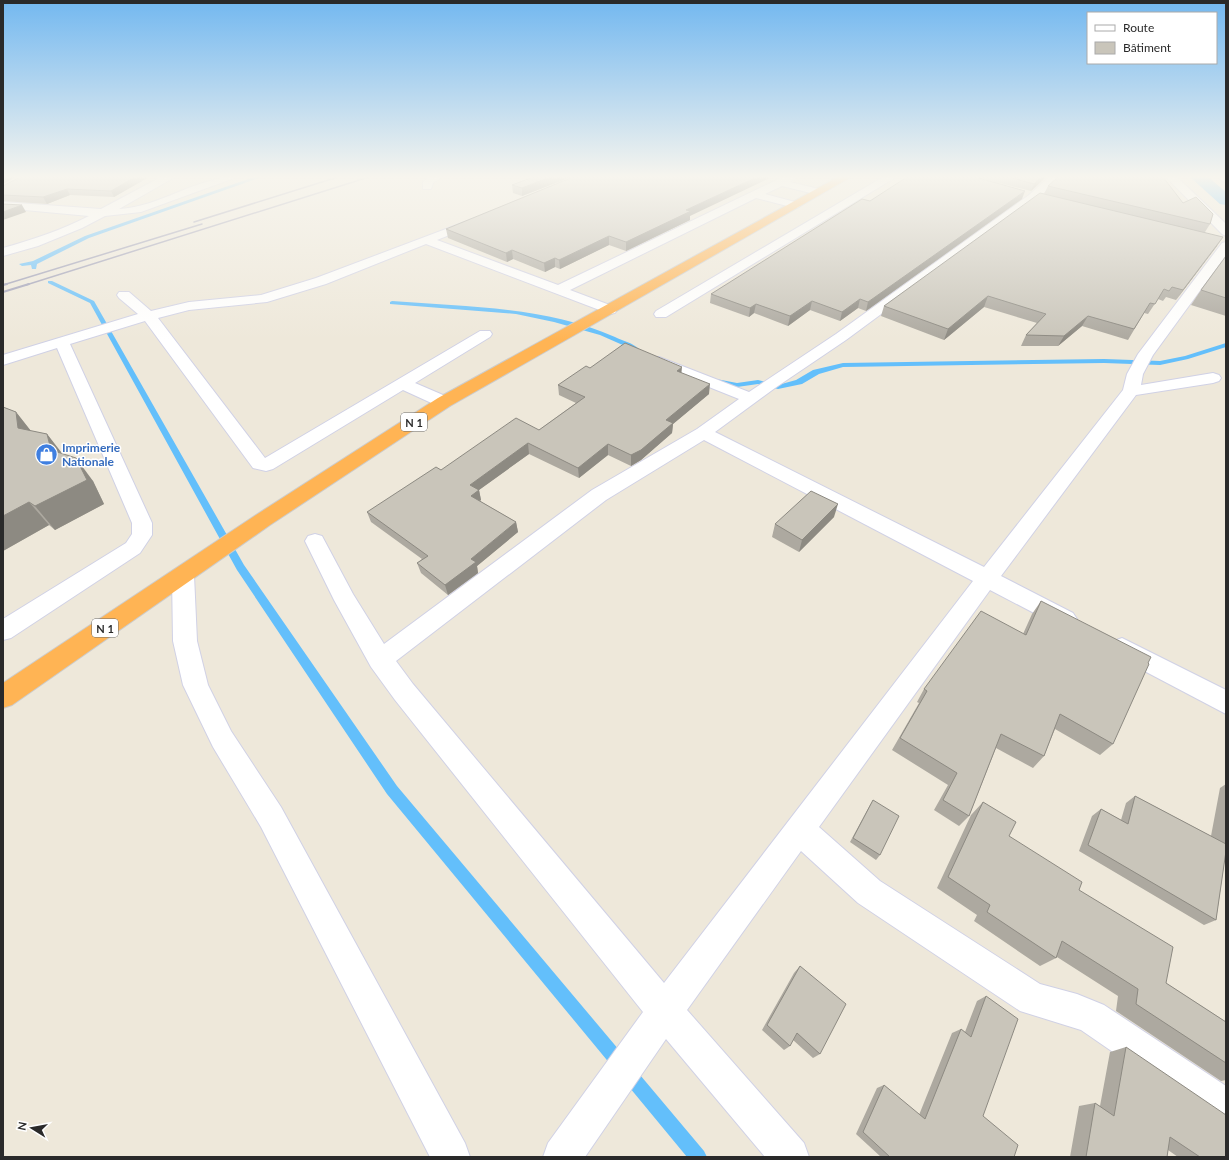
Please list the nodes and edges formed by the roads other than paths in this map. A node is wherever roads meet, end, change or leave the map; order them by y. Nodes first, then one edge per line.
1 (65, 231) edge
2 (448, 231) edge
3 (681, 231) edge
4 (750, 231) edge
5 (801, 231) edge
6 (985, 231) edge
7 (426, 240) junction
8 (1214, 240) edge
9 (1226, 243) edge
10 (1226, 246) edge
11 (3, 252) edge
12 (559, 290) junction
13 (124, 295) dead end
14 (610, 310) junction
15 (661, 314) dead end
16 (149, 316) junction
17 (485, 334) dead end
18 (62, 342) junction
19 (640, 354) edge
20 (3, 360) edge
21 (1138, 373) junction
22 (1213, 378) dead end
23 (402, 383) junction
24 (752, 398) junction
25 (444, 402) junction
26 (703, 433) junction
27 (315, 541) dead end
28 (194, 567) junction
29 (987, 578) junction
30 (1086, 629) edge
31 (3, 631) edge
32 (1107, 640) edge
33 (380, 660) junction
34 (3, 697) edge
35 (1226, 703) edge
36 (801, 831) junction
37 (665, 1011) junction
38 (1226, 1108) edge
39 (451, 1157) edge
40 (562, 1157) edge
41 (790, 1157) edge

1 - 11 street
2 - 7 street
3 - 12 street
4 - 14 highway, N 1
5 - 15 street
6 - 24 street
7 - 12 street
7 - 16 street
8 - 9 street
10 - 21 street
12 - 14 street
13 - 16 street
14 - 25 highway, N 1
16 - 18 street
16 - 23 street
17 - 23 street
18 - 20 street
18 - 31 street
19 - 24 street
21 - 22 street
21 - 29 street
23 - 25 street
24 - 26 street
25 - 28 highway, N 1
26 - 29 street
26 - 33 street
27 - 33 street
28 - 34 highway, N 1
28 - 39 street
29 - 30 street
29 - 36 street
32 - 35 street
33 - 37 street
36 - 37 street
36 - 38 street
37 - 40 street
37 - 41 street

